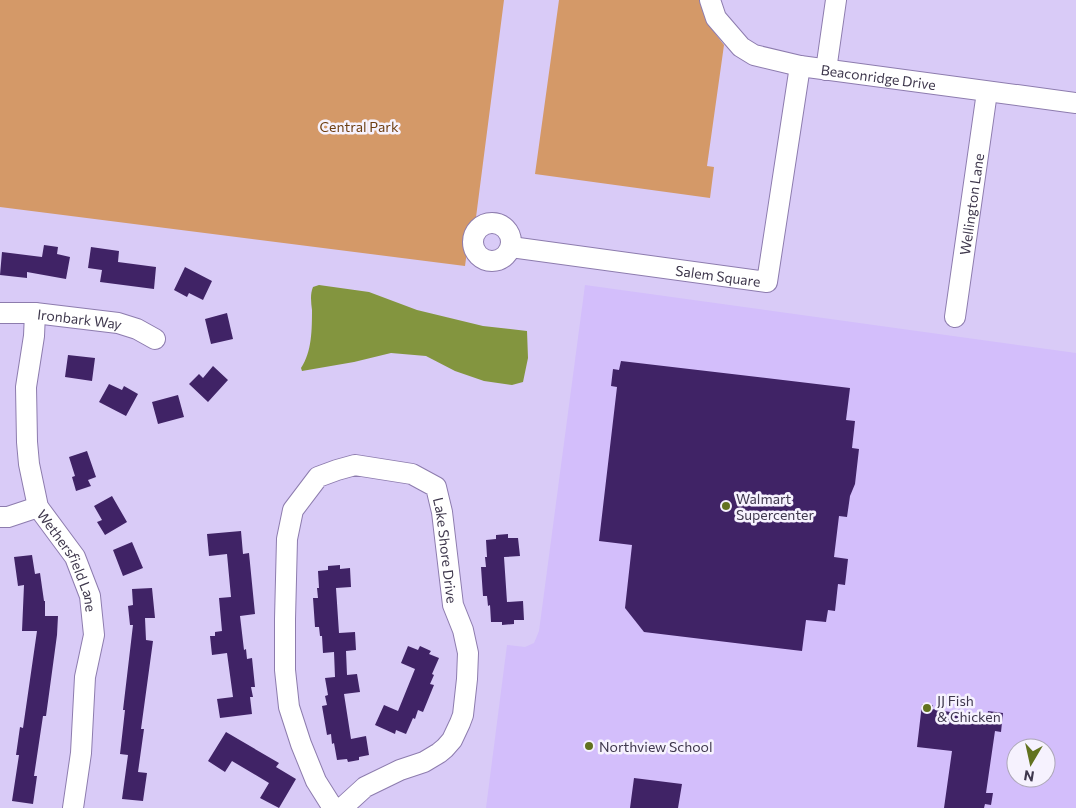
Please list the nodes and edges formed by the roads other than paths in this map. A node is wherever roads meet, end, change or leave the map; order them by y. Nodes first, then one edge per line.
1 (710, 0) edge
2 (836, 0) edge
3 (800, 66) junction
4 (826, 70) junction
5 (987, 92) junction
6 (1076, 103) edge
7 (511, 246) dead end
8 (0, 313) edge
9 (35, 313) junction
10 (955, 317) dead end
11 (155, 339) dead end
12 (38, 507) junction
13 (0, 517) edge
14 (73, 808) edge
15 (333, 808) edge
16 (342, 808) edge

1 - 3 street, Beaconridge Drive
2 - 4 street
3 - 4 street, Beaconridge Drive
3 - 7 street, Salem Square
4 - 5 street, Beaconridge Drive
5 - 6 street, Beaconridge Drive
5 - 10 street, Wellington Lane
8 - 9 street, Ironbark Way
9 - 11 street, Ironbark Way
9 - 12 street, Wethersfield Lane
12 - 13 street
12 - 14 street, Wethersfield Lane
15 - 16 street, Lake Shore Drive

